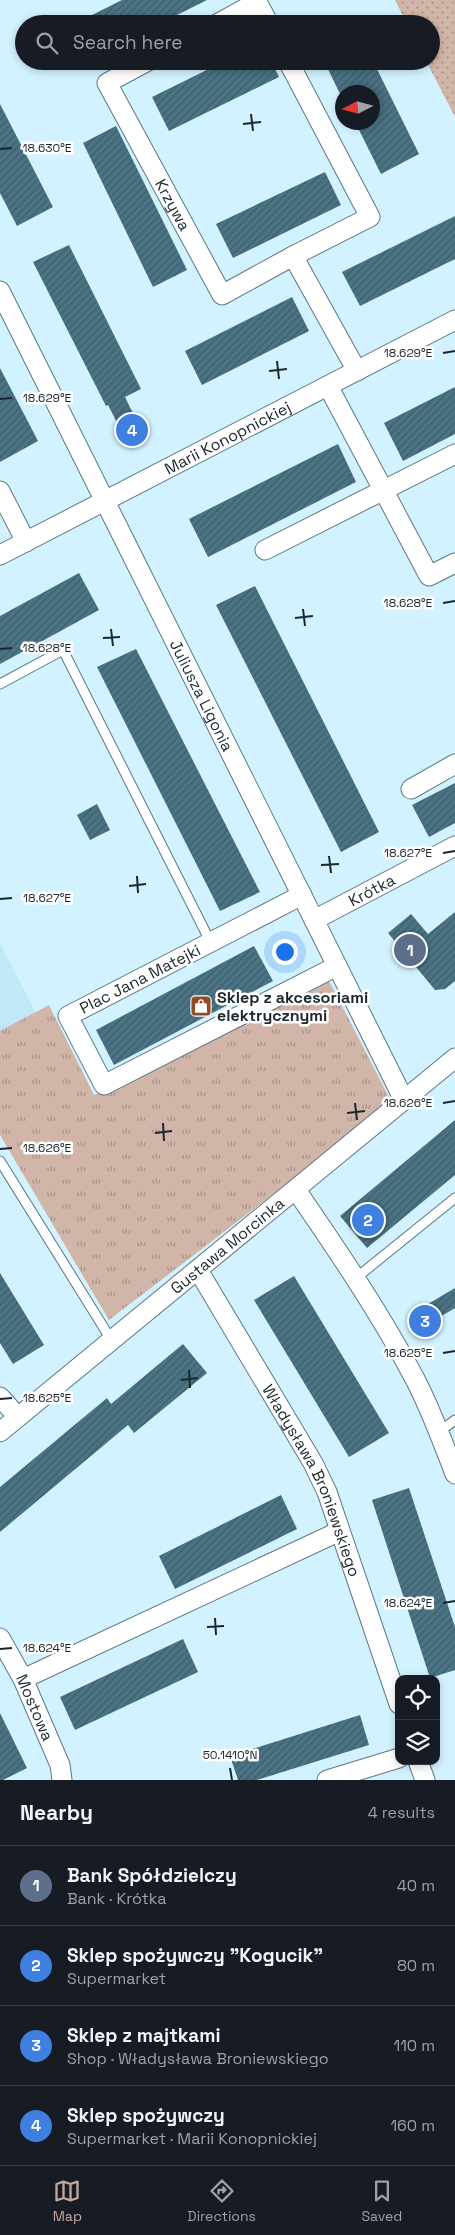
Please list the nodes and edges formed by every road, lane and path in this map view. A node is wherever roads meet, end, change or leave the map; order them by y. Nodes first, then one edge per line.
1 (257, 1) edge
2 (233, 15) edge
3 (264, 15) edge
4 (132, 70) edge
5 (293, 70) edge
6 (293, 256) junction
7 (0, 291) edge
8 (455, 320) edge
9 (357, 371) junction
10 (328, 386) junction
11 (455, 454) edge
12 (383, 490) junction
13 (0, 491) edge
14 (104, 501) junction
15 (26, 542) junction
16 (265, 550) dead end
17 (0, 555) edge
18 (455, 563) edge
19 (0, 684) edge
20 (455, 764) edge
21 (411, 788) dead end
22 (455, 846) edge
23 (302, 895) junction
24 (314, 920) junction
25 (210, 942) junction
26 (338, 966) junction
27 (455, 1058) edge
28 (404, 1100) junction
29 (0, 1161) edge
30 (296, 1190) junction
31 (455, 1198) edge
32 (198, 1270) junction
33 (356, 1278) junction
34 (112, 1341) junction
35 (0, 1397) edge
36 (18, 1417) junction
37 (455, 1420) edge
38 (0, 1432) edge
39 (439, 1432) junction
40 (455, 1474) edge
41 (340, 1531) junction
42 (3, 1649) edge
43 (24, 1679) junction
44 (395, 1692) edge
45 (395, 1759) edge
46 (419, 1765) edge
47 (62, 1780) edge
48 (327, 1780) edge
49 (425, 1780) edge

1 - 2 street
1 - 3 street
4 - 6 street, Krzywa
5 - 6 street
6 - 9 street
7 - 14 street, Juliusza Ligonia
8 - 9 street, Marii Konopnickiej
9 - 10 street, Marii Konopnickiej
10 - 12 street
10 - 14 street, Marii Konopnickiej
11 - 12 street
12 - 16 street
12 - 18 street
13 - 15 street
14 - 15 street, Marii Konopnickiej
14 - 23 street, Juliusza Ligonia
15 - 17 street, Marii Konopnickiej
19 - 25 lane
20 - 21 street
22 - 24 street, Krótka
23 - 24 street, Juliusza Ligonia
23 - 25 street, Plac Jana Matejki
24 - 26 street, Juliusza Ligonia
25 - 26 street, Plac Jana Matejki
26 - 28 street, Juliusza Ligonia
27 - 28 street, Gustawa Morcinka
28 - 30 street, Gustawa Morcinka
29 - 34 lane
30 - 32 street, Gustawa Morcinka
30 - 33 street
31 - 33 lane
32 - 34 street, Gustawa Morcinka
32 - 41 street, Władysława Broniewskiego
33 - 39 street
34 - 36 street, Gustawa Morcinka
35 - 36 street
36 - 38 street, Gustawa Morcinka
37 - 39 lane
39 - 40 street
41 - 43 street
41 - 44 street, Władysława Broniewskiego
42 - 43 street, Mostowa
43 - 47 street, Mostowa
45 - 48 street
46 - 49 street

